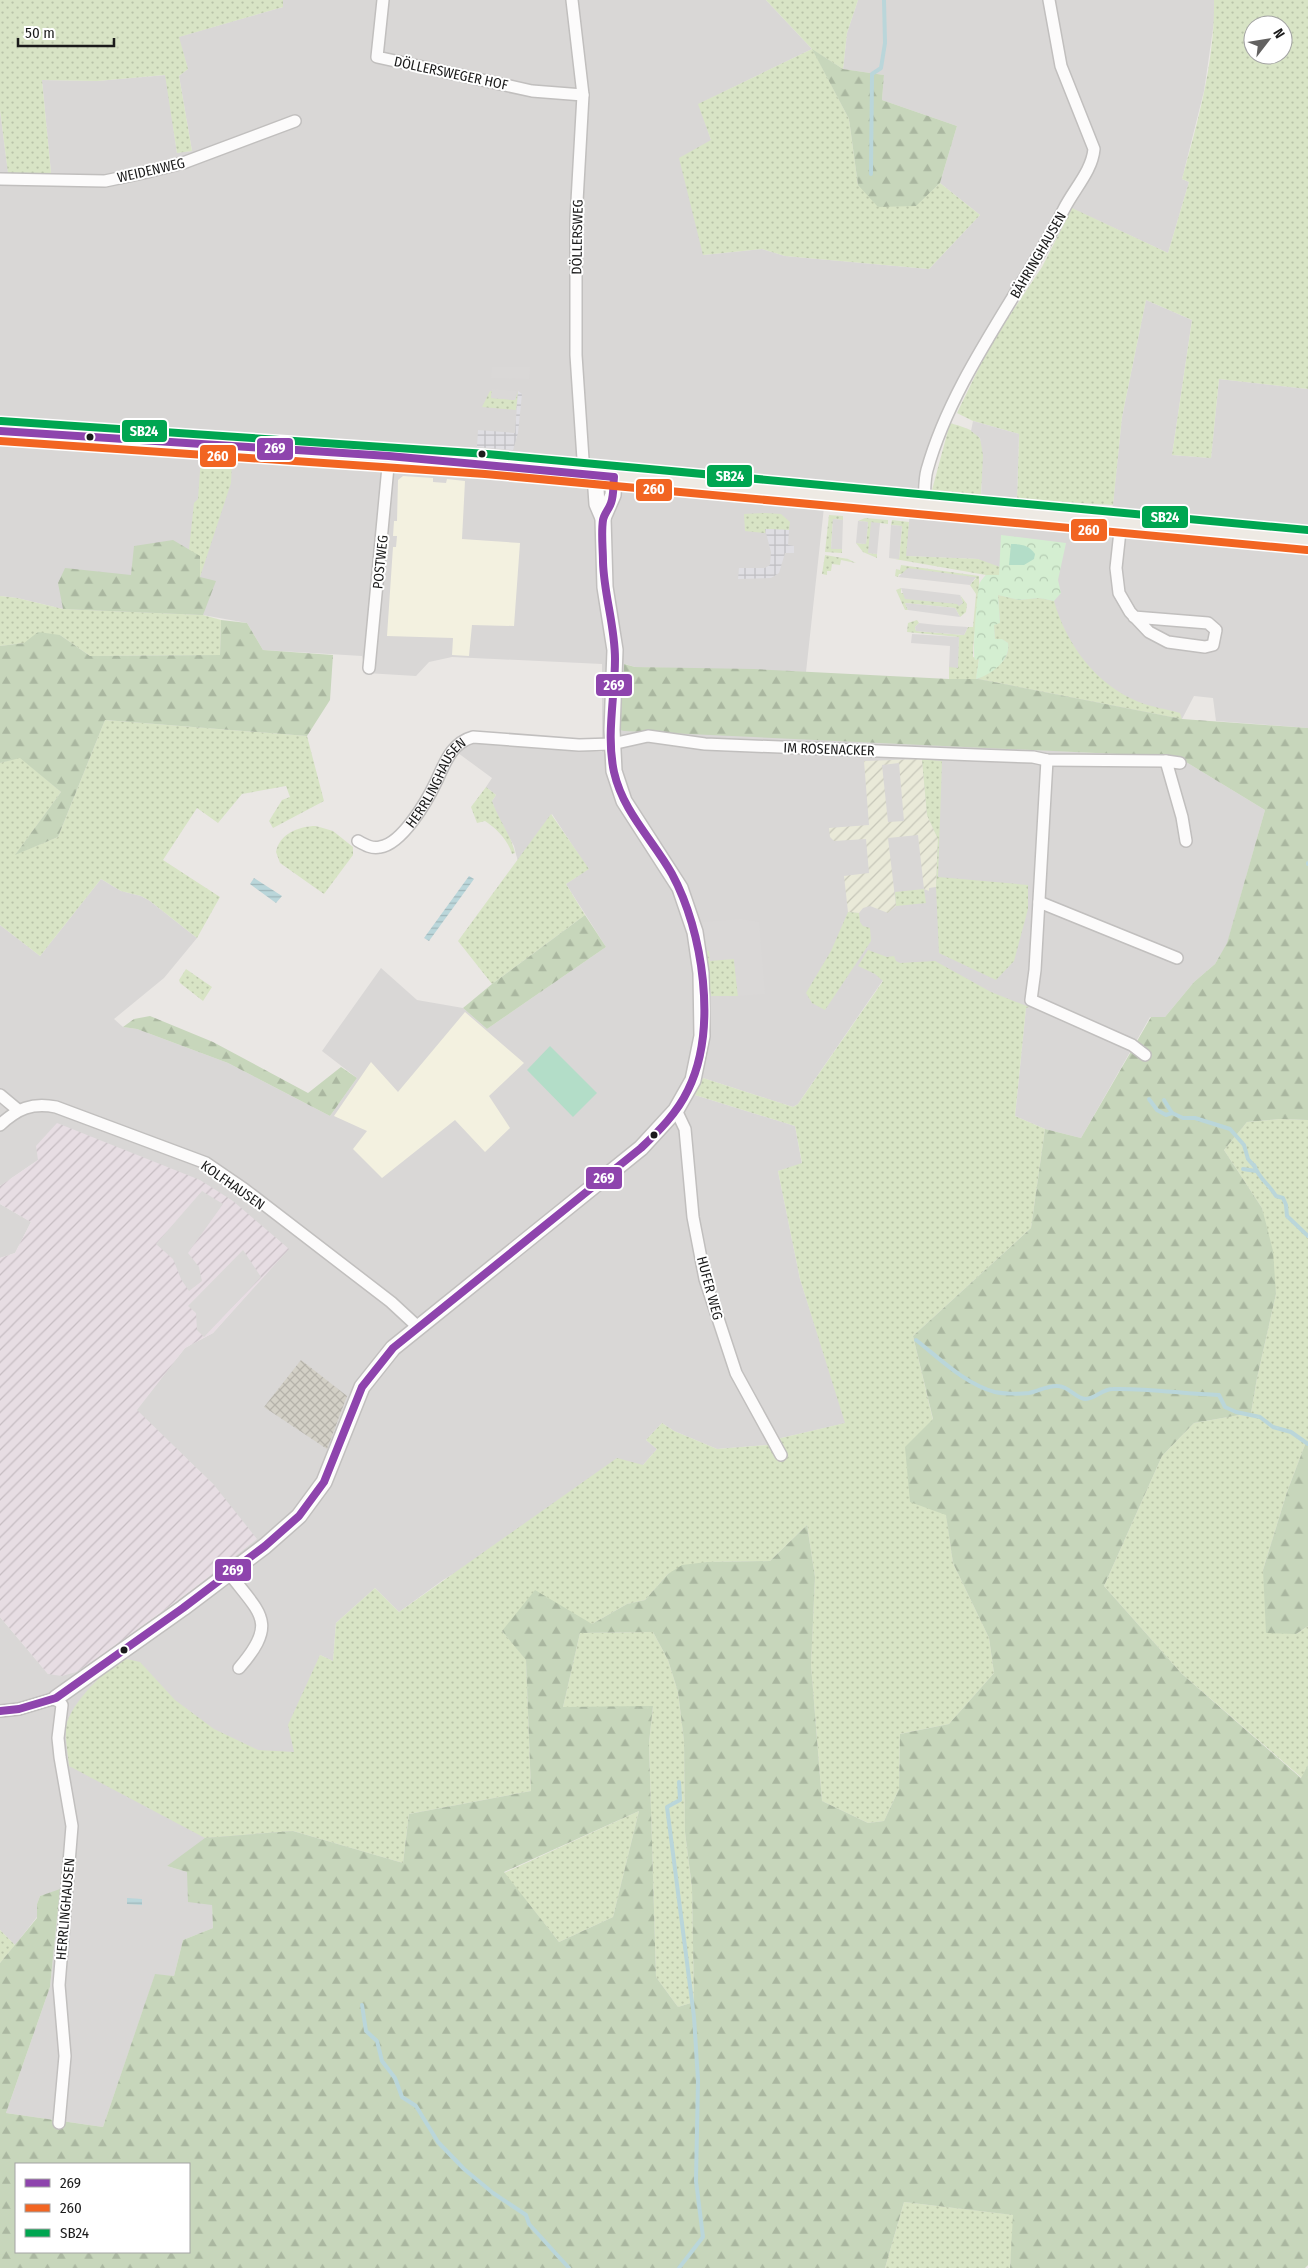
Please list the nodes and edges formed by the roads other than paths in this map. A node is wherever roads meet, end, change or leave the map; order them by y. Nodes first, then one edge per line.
1 (383, 0) edge
2 (572, 0) edge
3 (1050, 0) edge
4 (583, 95) junction
5 (295, 120) dead end
6 (0, 179) edge
7 (0, 431) edge
8 (389, 456) junction
9 (598, 475) junction
10 (924, 504) junction
11 (1121, 522) junction
12 (1308, 540) edge
13 (1134, 617) junction
14 (369, 668) dead end
15 (612, 737) junction
16 (1047, 760) junction
17 (1166, 761) junction
18 (1180, 763) dead end
19 (1186, 841) dead end
20 (358, 842) dead end
21 (1039, 902) junction
22 (1177, 958) dead end
23 (1145, 1054) dead end
24 (0, 1095) edge
25 (18, 1110) junction
26 (676, 1110) junction
27 (0, 1125) edge
28 (418, 1327) junction
29 (781, 1455) dead end
30 (229, 1572) junction
31 (239, 1668) dead end
32 (56, 1698) junction
33 (0, 1711) edge
34 (59, 2123) dead end

1 - 4 street, DÖLLERSWEGER HOF
2 - 4 street, DÖLLERSWEG
3 - 10 street, BÄHRINGHAUSEN
4 - 9 street, DÖLLERSWEG
5 - 6 street, WEIDENWEG
7 - 8 main road
8 - 9 main road
8 - 14 street, POSTWEG
9 - 10 main road
9 - 15 street
10 - 11 main road
11 - 12 main road
11 - 13 street
13 - 13 street
15 - 16 street, IM ROSENACKER
15 - 20 street, HERRLINGHAUSEN
15 - 26 street
16 - 17 street, IM ROSENACKER
16 - 21 street
17 - 18 street, IM ROSENACKER
17 - 19 street
21 - 22 street
21 - 23 street
24 - 25 street
25 - 27 street, KOLFHAUSEN
25 - 28 street, KOLFHAUSEN
26 - 28 street
26 - 29 street, HUFER WEG
28 - 30 street
30 - 31 street
30 - 32 street
32 - 33 street
32 - 34 street, HERRLINGHAUSEN

